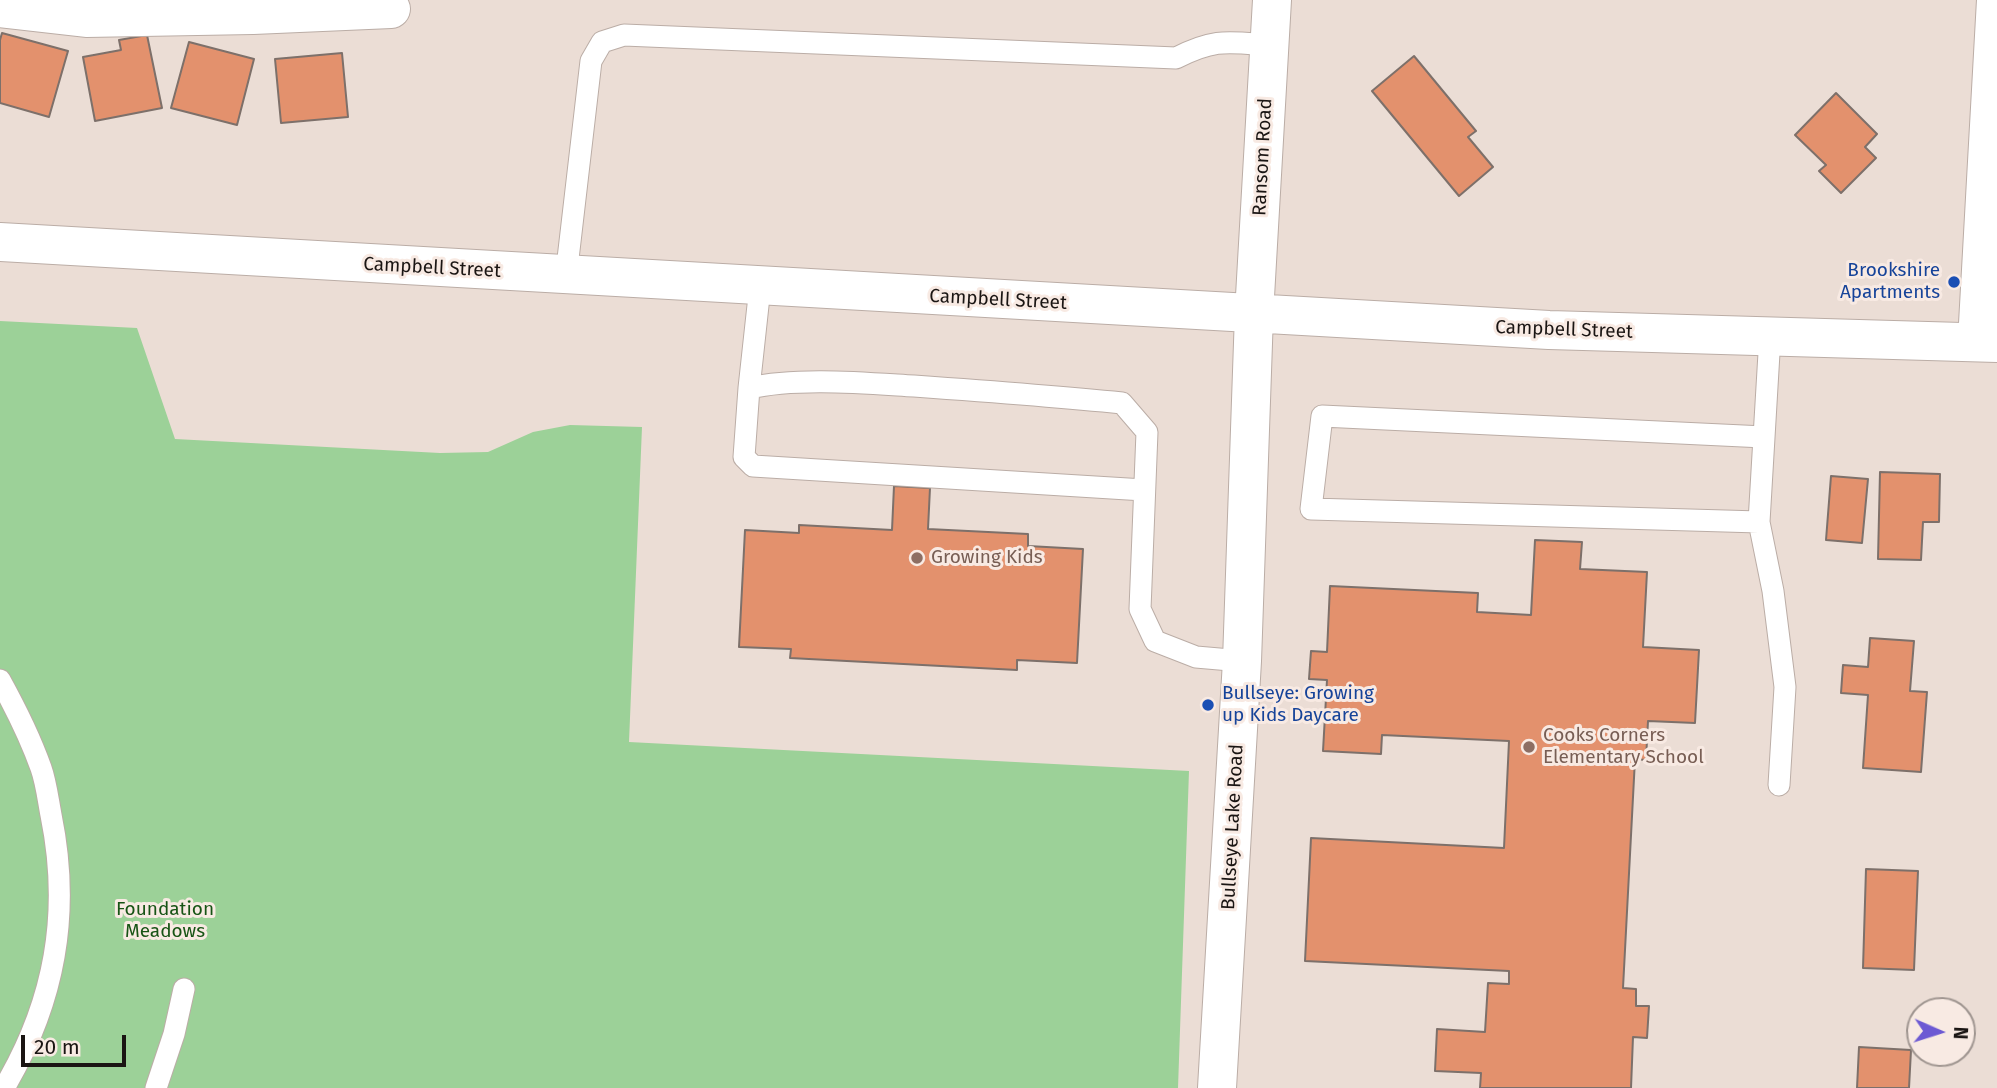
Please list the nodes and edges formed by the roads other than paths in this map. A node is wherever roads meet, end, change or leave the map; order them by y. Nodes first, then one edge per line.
1 (1272, 0) edge
2 (1996, 0) edge
3 (0, 8) edge
4 (391, 9) dead end
5 (1269, 45) junction
6 (0, 242) edge
7 (566, 276) junction
8 (760, 287) junction
9 (1254, 314) junction
10 (1770, 336) junction
11 (1987, 342) edge
12 (749, 388) junction
13 (1764, 437) junction
14 (1144, 484) junction
15 (1759, 522) junction
16 (1242, 661) junction
17 (0, 680) edge
18 (1779, 785) dead end
19 (184, 989) dead end
20 (5, 1088) edge
21 (156, 1088) edge
22 (1217, 1088) edge

1 - 5 main road, Ransom Road
2 - 11 main road
3 - 4 main road
5 - 7 lane
5 - 9 main road, Ransom Road
6 - 7 main road, Campbell Street
7 - 8 main road, Campbell Street
8 - 9 main road, Campbell Street
8 - 12 lane
9 - 10 main road, Campbell Street
9 - 16 main road, Bullseye Lake Road
10 - 11 main road, Campbell Street
10 - 13 lane
12 - 14 lane
12 - 14 lane
13 - 15 lane
13 - 15 lane
14 - 16 lane
15 - 18 lane
16 - 22 main road, Bullseye Lake Road
17 - 20 lane
19 - 21 lane

